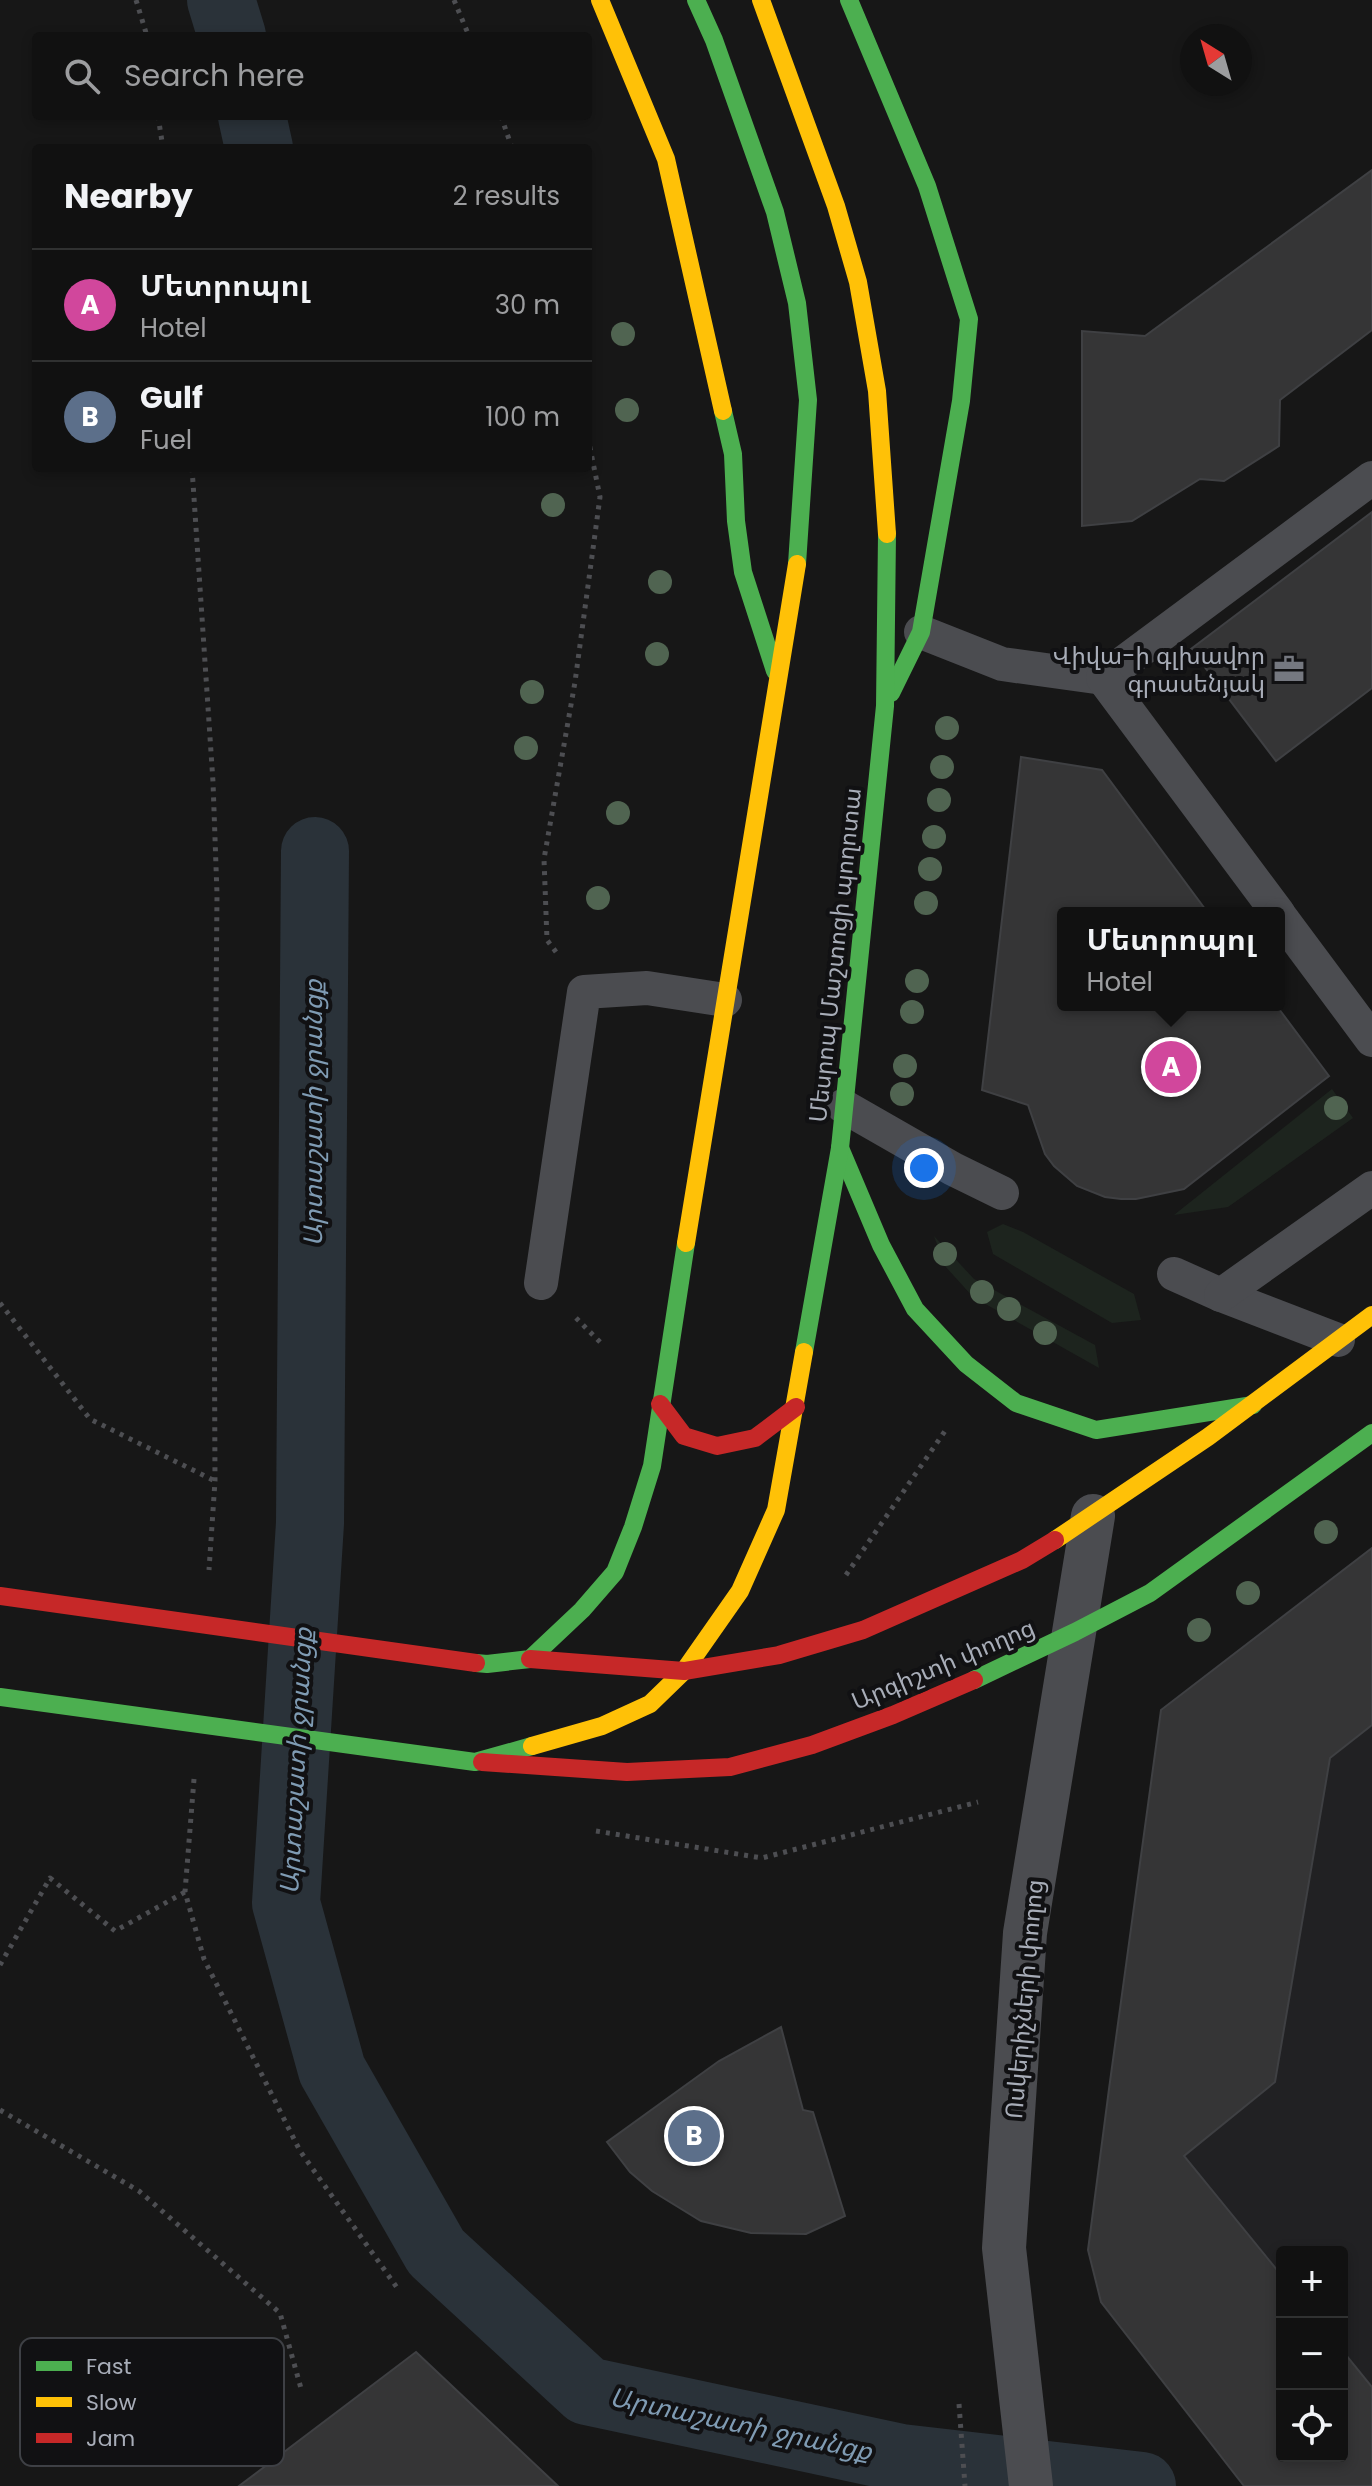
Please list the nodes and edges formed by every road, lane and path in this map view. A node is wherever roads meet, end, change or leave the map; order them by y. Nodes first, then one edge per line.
1 (136, 0) edge
2 (454, 0) edge
3 (600, 0) edge
4 (696, 0) edge
5 (761, 0) edge
6 (849, 0) edge
7 (146, 32) edge
8 (467, 32) edge
9 (159, 120) edge
10 (502, 120) edge
11 (162, 144) edge
12 (511, 144) edge
13 (592, 458) edge
14 (192, 472) edge
15 (1372, 478) edge
16 (921, 632) junction
17 (777, 677) junction
18 (1103, 678) junction
19 (885, 706) junction
20 (1273, 907) edge
21 (1285, 923) edge
22 (584, 992) junction
23 (725, 1000) junction
24 (1372, 1040) edge
25 (843, 1106) junction
26 (840, 1148) junction
27 (1372, 1188) edge
28 (1002, 1193) dead end
29 (1174, 1274) dead end
30 (541, 1283) dead end
31 (1221, 1295) junction
32 (0, 1303) edge
33 (1372, 1315) edge
34 (1338, 1340) junction
35 (660, 1404) junction
36 (1253, 1405) junction
37 (796, 1407) junction
38 (945, 1431) dead end
39 (1372, 1433) edge
40 (215, 1481) junction
41 (1093, 1516) junction
42 (845, 1575) dead end
43 (209, 1576) dead end
44 (0, 1596) edge
45 (1075, 1632) junction
46 (530, 1659) junction
47 (684, 1671) junction
48 (0, 1697) edge
49 (475, 1762) junction
50 (195, 1765) dead end
51 (978, 1802) dead end
52 (592, 1830) dead end
53 (185, 1892) junction
54 (0, 1965) edge
55 (0, 2110) edge
56 (398, 2289) dead end
57 (302, 2392) dead end
58 (959, 2404) dead end
59 (965, 2486) edge
60 (1031, 2486) edge

1 - 7 path
2 - 8 path
3 - 17 main road
4 - 17 main road
5 - 19 main road, Մեսրոպ Մաշտոցի պողոտա
6 - 16 main road
9 - 11 path
10 - 12 path
13 - 22 path
14 - 40 path
15 - 18 lane
16 - 18 lane
16 - 19 main road
17 - 23 main road
18 - 20 lane
19 - 25 main road, Մեսրոպ Մաշտոցի պողոտա
21 - 24 lane
22 - 23 lane
22 - 30 lane
23 - 35 main road
25 - 26 main road, Մեսրոպ Մաշտոցի պողոտա
25 - 28 lane
26 - 36 main road
26 - 37 main road, Մեսրոպ Մաշտոցի պողոտա
27 - 31 lane
29 - 31 lane
31 - 34 lane
32 - 40 path
33 - 34 main road
34 - 36 main road
35 - 37 main road
35 - 46 main road
36 - 41 main road
37 - 47 main road, Մեսրոպ Մաշտոցի պողոտա
38 - 42 path
39 - 45 main road, Արգիշտի փողոց
40 - 43 path
41 - 45 street, Ոսկերիչների փողոց
41 - 47 main road
44 - 46 main road
45 - 49 main road, Արգիշտի փողոց
45 - 60 street, Ոսկերիչների փողոց
46 - 47 main road
47 - 49 main road, Մեսրոպ Մաշտոցի պողոտա
48 - 49 main road, Արգիշտի փողոց
50 - 53 path
51 - 52 path
53 - 54 path
53 - 56 path
55 - 57 path
58 - 59 path

